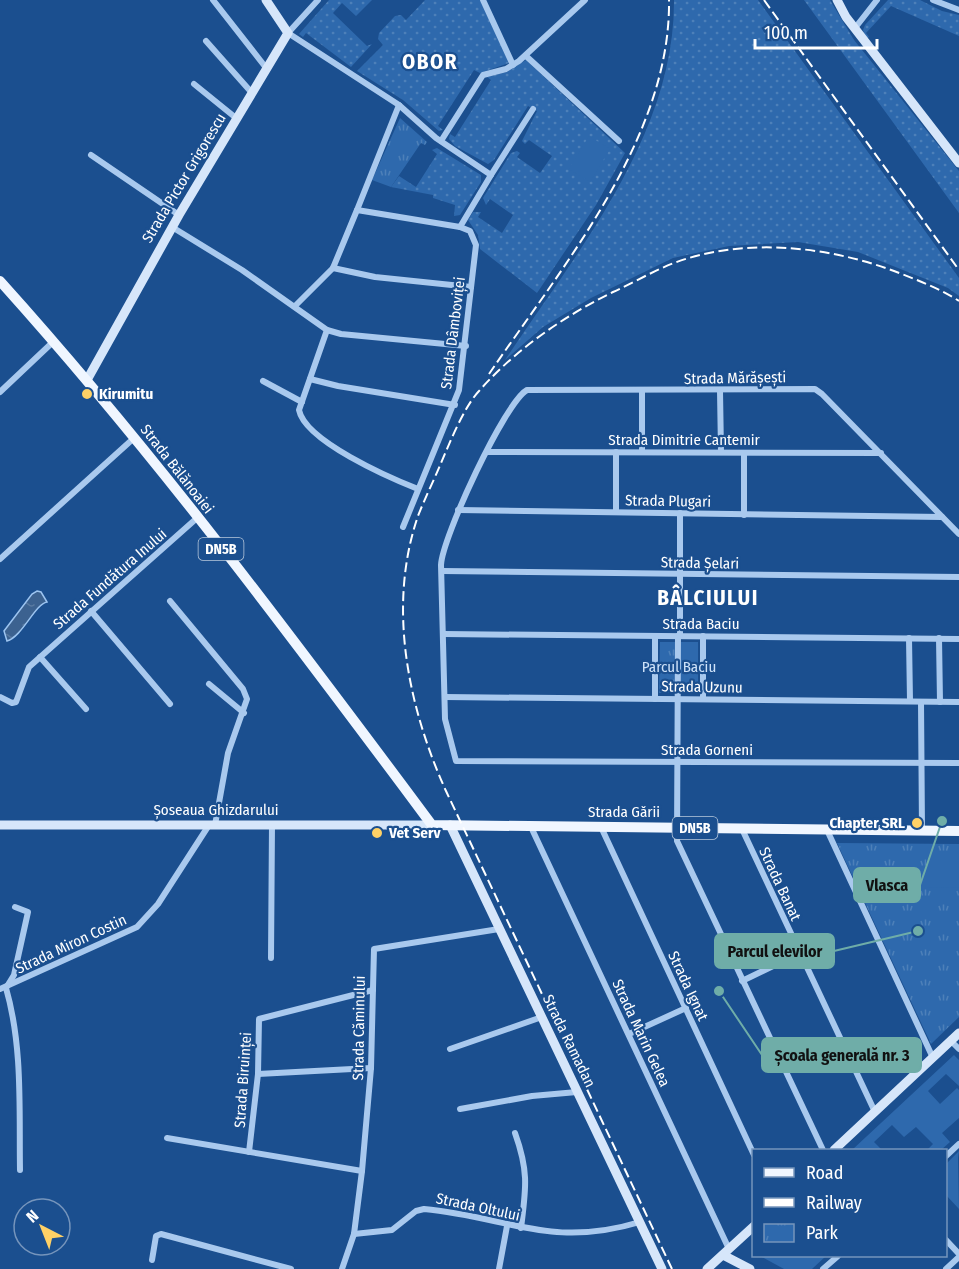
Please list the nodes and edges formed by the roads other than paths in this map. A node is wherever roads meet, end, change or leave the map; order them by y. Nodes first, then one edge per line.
1 (213, 0) edge
2 (266, 0) edge
3 (318, 0) edge
4 (483, 0) edge
5 (585, 0) edge
6 (837, 0) edge
7 (877, 0) edge
8 (933, 0) edge
9 (959, 10) edge
10 (855, 28) junction
11 (288, 33) junction
12 (206, 41) dead end
13 (526, 56) junction
14 (513, 65) junction
15 (267, 69) junction
16 (194, 84) dead end
17 (252, 93) junction
18 (399, 105) junction
19 (533, 108) dead end
20 (236, 118) junction
21 (441, 141) junction
22 (619, 141) dead end
23 (91, 155) dead end
24 (959, 163) edge
25 (491, 175) junction
26 (357, 210) junction
27 (179, 215) junction
28 (172, 227) junction
29 (459, 227) junction
30 (333, 268) junction
31 (0, 281) edge
32 (471, 287) junction
33 (295, 306) junction
34 (327, 330) junction
35 (54, 341) junction
36 (465, 346) junction
37 (310, 379) junction
38 (87, 380) junction
39 (262, 381) dead end
40 (642, 390) junction
41 (720, 391) junction
42 (0, 392) edge
43 (302, 402) junction
44 (455, 405) junction
45 (134, 438) junction
46 (487, 452) junction
47 (616, 452) junction
48 (642, 452) junction
49 (721, 452) junction
50 (744, 453) junction
51 (881, 453) junction
52 (418, 489) junction
53 (458, 510) junction
54 (616, 512) junction
55 (680, 513) junction
56 (744, 515) junction
57 (942, 517) junction
58 (197, 518) junction
59 (403, 526) dead end
60 (959, 534) edge
61 (0, 559) edge
62 (442, 571) junction
63 (680, 575) junction
64 (959, 577) edge
65 (170, 601) dead end
66 (91, 611) junction
67 (444, 634) junction
68 (655, 636) junction
69 (679, 636) junction
70 (703, 636) junction
71 (909, 638) junction
72 (939, 638) junction
73 (959, 639) edge
74 (40, 657) junction
75 (209, 684) dead end
76 (0, 697) edge
77 (445, 697) junction
78 (655, 699) junction
79 (678, 699) junction
80 (703, 699) junction
81 (910, 701) junction
82 (921, 702) junction
83 (940, 702) junction
84 (959, 702) edge
85 (170, 704) dead end
86 (86, 709) dead end
87 (244, 712) junction
88 (678, 762) junction
89 (922, 763) junction
90 (959, 763) edge
91 (272, 824) junction
92 (0, 825) edge
93 (212, 825) junction
94 (432, 825) junction
95 (450, 825) junction
96 (531, 826) junction
97 (601, 827) junction
98 (678, 828) junction
99 (741, 828) junction
100 (827, 829) junction
101 (922, 831) junction
102 (959, 831) edge
103 (15, 907) dead end
104 (499, 929) junction
105 (800, 953) junction
106 (271, 958) dead end
107 (741, 981) junction
108 (3, 989) edge
109 (372, 990) junction
110 (686, 1008) junction
111 (542, 1017) junction
112 (959, 1033) edge
113 (628, 1034) junction
114 (951, 1041) junction
115 (450, 1049) dead end
116 (959, 1050) edge
117 (933, 1058) junction
118 (371, 1068) junction
119 (258, 1074) junction
120 (578, 1092) junction
121 (460, 1109) dead end
122 (875, 1112) junction
123 (515, 1133) dead end
124 (166, 1138) dead end
125 (959, 1144) edge
126 (823, 1149) edge
127 (835, 1149) edge
128 (249, 1152) junction
129 (752, 1153) edge
130 (947, 1154) edge
131 (20, 1170) dead end
132 (362, 1171) junction
133 (640, 1221) junction
134 (507, 1226) junction
135 (752, 1227) edge
136 (521, 1228) junction
137 (354, 1234) junction
138 (947, 1242) edge
139 (726, 1252) junction
140 (959, 1256) edge
141 (837, 1257) edge
142 (152, 1260) dead end
143 (291, 1269) edge
144 (342, 1269) edge
145 (499, 1269) edge
146 (662, 1269) edge
147 (707, 1269) edge
148 (750, 1269) edge
149 (823, 1269) edge
150 (946, 1269) edge

1 - 15 street
2 - 11 street
3 - 11 street, Strada Pictor Grigorescu
4 - 14 street
5 - 13 street
6 - 10 street
7 - 10 street
8 - 9 street
10 - 24 street
11 - 15 street, Strada Pictor Grigorescu
11 - 18 street
12 - 17 street
13 - 14 street
13 - 22 street
14 - 21 street
15 - 17 street, Strada Pictor Grigorescu
16 - 20 street
17 - 20 street, Strada Pictor Grigorescu
18 - 21 street
18 - 26 street
19 - 25 street
20 - 27 street, Strada Pictor Grigorescu
21 - 25 street
23 - 27 street
25 - 29 street
26 - 29 street
26 - 30 street
27 - 28 street, Strada Pictor Grigorescu
28 - 33 street
28 - 38 street, Strada Pictor Grigorescu
29 - 32 street, Strada Dâmboviței
30 - 32 street
30 - 33 street
31 - 35 main road, Strada Bălănoaiei / DN5B
32 - 36 street, Strada Dâmboviței
33 - 34 street
34 - 36 street
34 - 37 street
35 - 38 main road, Strada Bălănoaiei / DN5B
35 - 42 street
36 - 44 street, Strada Dâmboviței
37 - 43 street
37 - 44 street
38 - 45 main road, Strada Bălănoaiei / DN5B
39 - 43 street
40 - 41 street, Strada Mărășești
40 - 46 street, Strada Mărășești
40 - 48 street
41 - 49 street
41 - 51 street, Strada Mărășești
43 - 52 street
44 - 52 street, Strada Dâmboviței
45 - 58 main road, Strada Bălănoaiei / DN5B
45 - 61 street
46 - 47 street, Strada Dimitrie Cantemir
46 - 53 street
47 - 48 street, Strada Dimitrie Cantemir
47 - 54 street
48 - 49 street, Strada Dimitrie Cantemir
49 - 50 street, Strada Dimitrie Cantemir
50 - 51 street, Strada Dimitrie Cantemir
50 - 56 street
51 - 57 street, Strada Mărășești
52 - 59 street, Strada Dâmboviței
53 - 54 street, Strada Plugari
53 - 62 street
54 - 55 street, Strada Plugari
55 - 56 street, Strada Plugari
55 - 63 street
56 - 57 street, Strada Plugari
57 - 60 street, Strada Mărășești
58 - 66 street, Strada Fundătura Inului
58 - 94 main road, Strada Bălănoaiei / DN5B
62 - 63 street, Strada Șelari
62 - 67 street
63 - 64 street, Strada Șelari
63 - 69 street
65 - 87 street
66 - 74 street, Strada Fundătura Inului
66 - 85 street
67 - 68 street, Strada Baciu
67 - 77 street
68 - 69 street, Strada Baciu
68 - 78 street
69 - 70 street, Strada Baciu
69 - 79 street
70 - 71 street, Strada Baciu
70 - 80 street
71 - 72 street, Strada Baciu
71 - 81 street
72 - 73 street, Strada Baciu
72 - 83 street
74 - 76 street, Strada Fundătura Inului
74 - 86 street
75 - 87 street
77 - 78 street, Strada Uzunu
77 - 88 street, Strada Gorneni
78 - 79 street, Strada Uzunu
79 - 80 street, Strada Uzunu
79 - 88 street
80 - 81 street, Strada Uzunu
81 - 82 street, Strada Uzunu
82 - 83 street, Strada Uzunu
82 - 89 street
83 - 84 street, Strada Uzunu
87 - 93 street
88 - 89 street, Strada Gorneni
88 - 98 street
89 - 90 street, Strada Gorneni
89 - 101 street
91 - 93 street, Șoseaua Ghizdarului
91 - 94 street, Șoseaua Ghizdarului
91 - 106 street
92 - 93 street, Șoseaua Ghizdarului
93 - 108 street, Strada Miron Costin
94 - 95 main road, Strada Gării / DN5B
95 - 96 main road, Strada Gării / DN5B
95 - 104 street, Strada Ramadan
96 - 97 main road, Strada Gării / DN5B
96 - 113 street, Strada Marin Gelea
97 - 98 main road, Strada Gării / DN5B
97 - 110 street, Strada Ignat
98 - 99 main road, Strada Gării / DN5B
98 - 107 street
99 - 100 main road, Strada Gării / DN5B
99 - 105 street, Strada Banat
100 - 101 main road, Strada Gării / DN5B
100 - 117 street
101 - 102 main road, Strada Gării / DN5B
103 - 108 street
104 - 109 street, Strada Căminului
104 - 111 street, Strada Ramadan
105 - 107 street
105 - 122 street, Strada Banat
107 - 126 street
108 - 131 street
109 - 118 street, Strada Căminului
109 - 119 street, Strada Biruinței
110 - 113 street
110 - 129 street, Strada Ignat
111 - 115 street
111 - 120 street, Strada Ramadan
112 - 114 street
113 - 139 street, Strada Marin Gelea
114 - 116 street
114 - 117 street
117 - 122 street
118 - 119 street
118 - 132 street, Strada Căminului
119 - 128 street, Strada Biruinței
120 - 121 street
120 - 133 street, Strada Ramadan
122 - 127 street
123 - 136 street
124 - 128 street, Strada Biruinței
125 - 130 street
128 - 132 street, Strada Biruinței
132 - 137 street, Strada Căminului
133 - 136 street, Strada Oltului
133 - 146 street, Strada Ramadan
134 - 136 street, Strada Oltului
134 - 137 street, Strada Oltului
134 - 145 street
135 - 139 street
137 - 144 street
138 - 140 street
139 - 147 street
139 - 148 street
140 - 150 street
141 - 149 street
142 - 143 street

